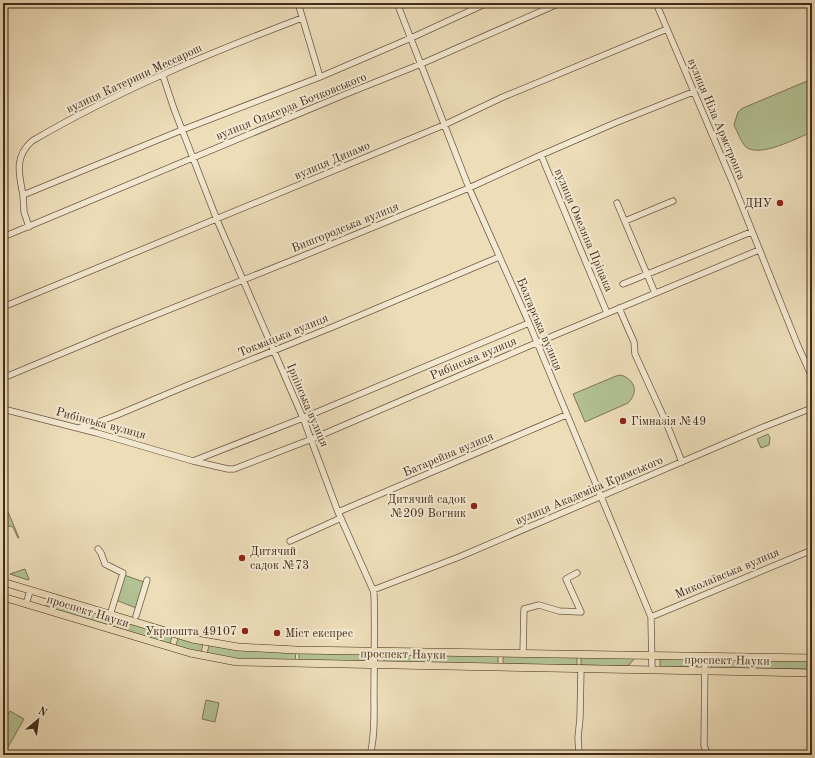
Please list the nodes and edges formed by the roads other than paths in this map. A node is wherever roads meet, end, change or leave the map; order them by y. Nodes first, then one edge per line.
1 (298, 3) edge
2 (397, 3) edge
3 (487, 3) edge
4 (560, 3) edge
5 (656, 3) edge
6 (302, 18) junction
7 (667, 30) junction
8 (411, 38) junction
9 (421, 64) junction
10 (163, 76) junction
11 (320, 77) junction
12 (693, 92) junction
13 (444, 126) junction
14 (182, 130) junction
15 (541, 155) junction
16 (193, 157) junction
17 (469, 188) junction
18 (23, 195) junction
19 (673, 201) dead end
20 (617, 203) dead end
21 (217, 220) junction
22 (624, 221) junction
23 (28, 227) junction
24 (751, 232) junction
25 (3, 237) edge
26 (759, 250) junction
27 (499, 257) junction
28 (647, 274) junction
29 (243, 281) junction
30 (623, 284) dead end
31 (656, 293) junction
32 (3, 307) edge
33 (619, 308) junction
34 (607, 314) junction
35 (529, 323) junction
36 (536, 343) junction
37 (273, 352) junction
38 (3, 378) edge
39 (812, 378) edge
40 (812, 408) edge
41 (3, 409) edge
42 (566, 415) junction
43 (303, 418) junction
44 (74, 427) junction
45 (312, 439) junction
46 (192, 461) junction
47 (682, 462) junction
48 (601, 496) junction
49 (340, 515) junction
50 (290, 541) dead end
51 (98, 549) dead end
52 (812, 550) edge
53 (577, 573) dead end
54 (147, 580) dead end
55 (3, 582) edge
56 (373, 590) junction
57 (30, 591) junction
58 (3, 597) edge
59 (26, 604) junction
60 (110, 615) junction
61 (136, 616) dead end
62 (651, 617) junction
63 (375, 651) junction
64 (523, 653) junction
65 (652, 655) junction
66 (705, 656) junction
67 (812, 658) edge
68 (374, 665) junction
69 (581, 668) junction
70 (652, 670) junction
71 (704, 671) junction
72 (812, 673) edge
73 (370, 755) edge
74 (582, 755) edge
75 (708, 755) edge

1 - 6 street
2 - 8 street, Болгарська вулиця
3 - 8 street, вулиця Ольгерда Бочковського
4 - 9 street, вулиця Ольгерда Бочковського
5 - 7 street, вулиця Ніла Армстронга
6 - 10 street, вулиця Катерини Мессарош
6 - 11 street
7 - 12 street, вулиця Ніла Армстронга
7 - 13 street, вулиця Динамо
8 - 9 street, Болгарська вулиця
8 - 11 street, вулиця Ольгерда Бочковського
9 - 13 street, Болгарська вулиця
9 - 16 street, вулиця Ольгерда Бочковського
10 - 14 street, Ірпінська вулиця
10 - 18 street, вулиця Катерини Мессарош
11 - 14 street, вулиця Ольгерда Бочковського
12 - 15 street, Вишгородська вулиця
12 - 24 street, вулиця Ніла Армстронга
13 - 17 street, Болгарська вулиця
13 - 21 street, вулиця Динамо
14 - 16 street, Ірпінська вулиця
14 - 18 street, вулиця Ольгерда Бочковського
15 - 17 street, Вишгородська вулиця
15 - 34 street, вулиця Омеляна Пріцака
16 - 21 street, Ірпінська вулиця
16 - 23 street, вулиця Ольгерда Бочковського
17 - 27 street, Болгарська вулиця
17 - 29 street, Вишгородська вулиця
18 - 23 street
19 - 22 street
20 - 22 street
21 - 29 street, Ірпінська вулиця
21 - 32 street, вулиця Динамо
22 - 28 street
23 - 25 street, вулиця Ольгерда Бочковського
24 - 26 street, вулиця Ніла Армстронга
24 - 28 street
26 - 31 street, Рибінська вулиця
26 - 39 street, вулиця Ніла Армстронга
27 - 35 street, Болгарська вулиця
27 - 37 street, Токмацька вулиця
28 - 30 street
28 - 31 street
29 - 37 street, Ірпінська вулиця
29 - 38 street, Вишгородська вулиця
31 - 33 street, Рибінська вулиця
33 - 34 street, Рибінська вулиця
33 - 47 street
34 - 36 street, Рибінська вулиця
35 - 36 street, Болгарська вулиця
35 - 43 street, Рибінська вулиця
36 - 42 street, Болгарська вулиця
36 - 45 street, Рибінська вулиця
37 - 43 street, Ірпінська вулиця
37 - 44 street, Токмацька вулиця
40 - 47 street, вулиця Академіка Кримського
41 - 44 street, Рибінська вулиця
42 - 48 street, Болгарська вулиця
42 - 49 street, Батарейна вулиця
43 - 45 street, Ірпінська вулиця
43 - 46 street, Рибінська вулиця
44 - 46 street, Рибінська вулиця
45 - 46 street, Рибінська вулиця
45 - 49 street, Ірпінська вулиця
47 - 48 street, вулиця Академіка Кримського
48 - 56 street, вулиця Академіка Кримського
48 - 62 street, Болгарська вулиця
49 - 50 street, Батарейна вулиця
49 - 56 street, Ірпінська вулиця
51 - 60 street
52 - 62 street, Миколаївська вулиця
53 - 64 street
54 - 61 street
55 - 57 main road, проспект Науки
56 - 63 street, Ірпінська вулиця
57 - 59 street
57 - 60 main road, проспект Науки
58 - 59 main road, проспект Науки
59 - 68 main road, проспект Науки
60 - 63 main road, проспект Науки
62 - 65 street, Болгарська вулиця
63 - 64 main road, проспект Науки
63 - 68 street, Ірпінська вулиця
64 - 65 main road, проспект Науки
65 - 66 main road, проспект Науки
65 - 70 street, Болгарська вулиця
66 - 67 main road, проспект Науки
66 - 71 street
68 - 69 main road, проспект Науки
68 - 73 street, Ірпінська вулиця
69 - 70 main road, проспект Науки
69 - 74 street
70 - 71 main road, проспект Науки
71 - 72 main road, проспект Науки
71 - 75 street

